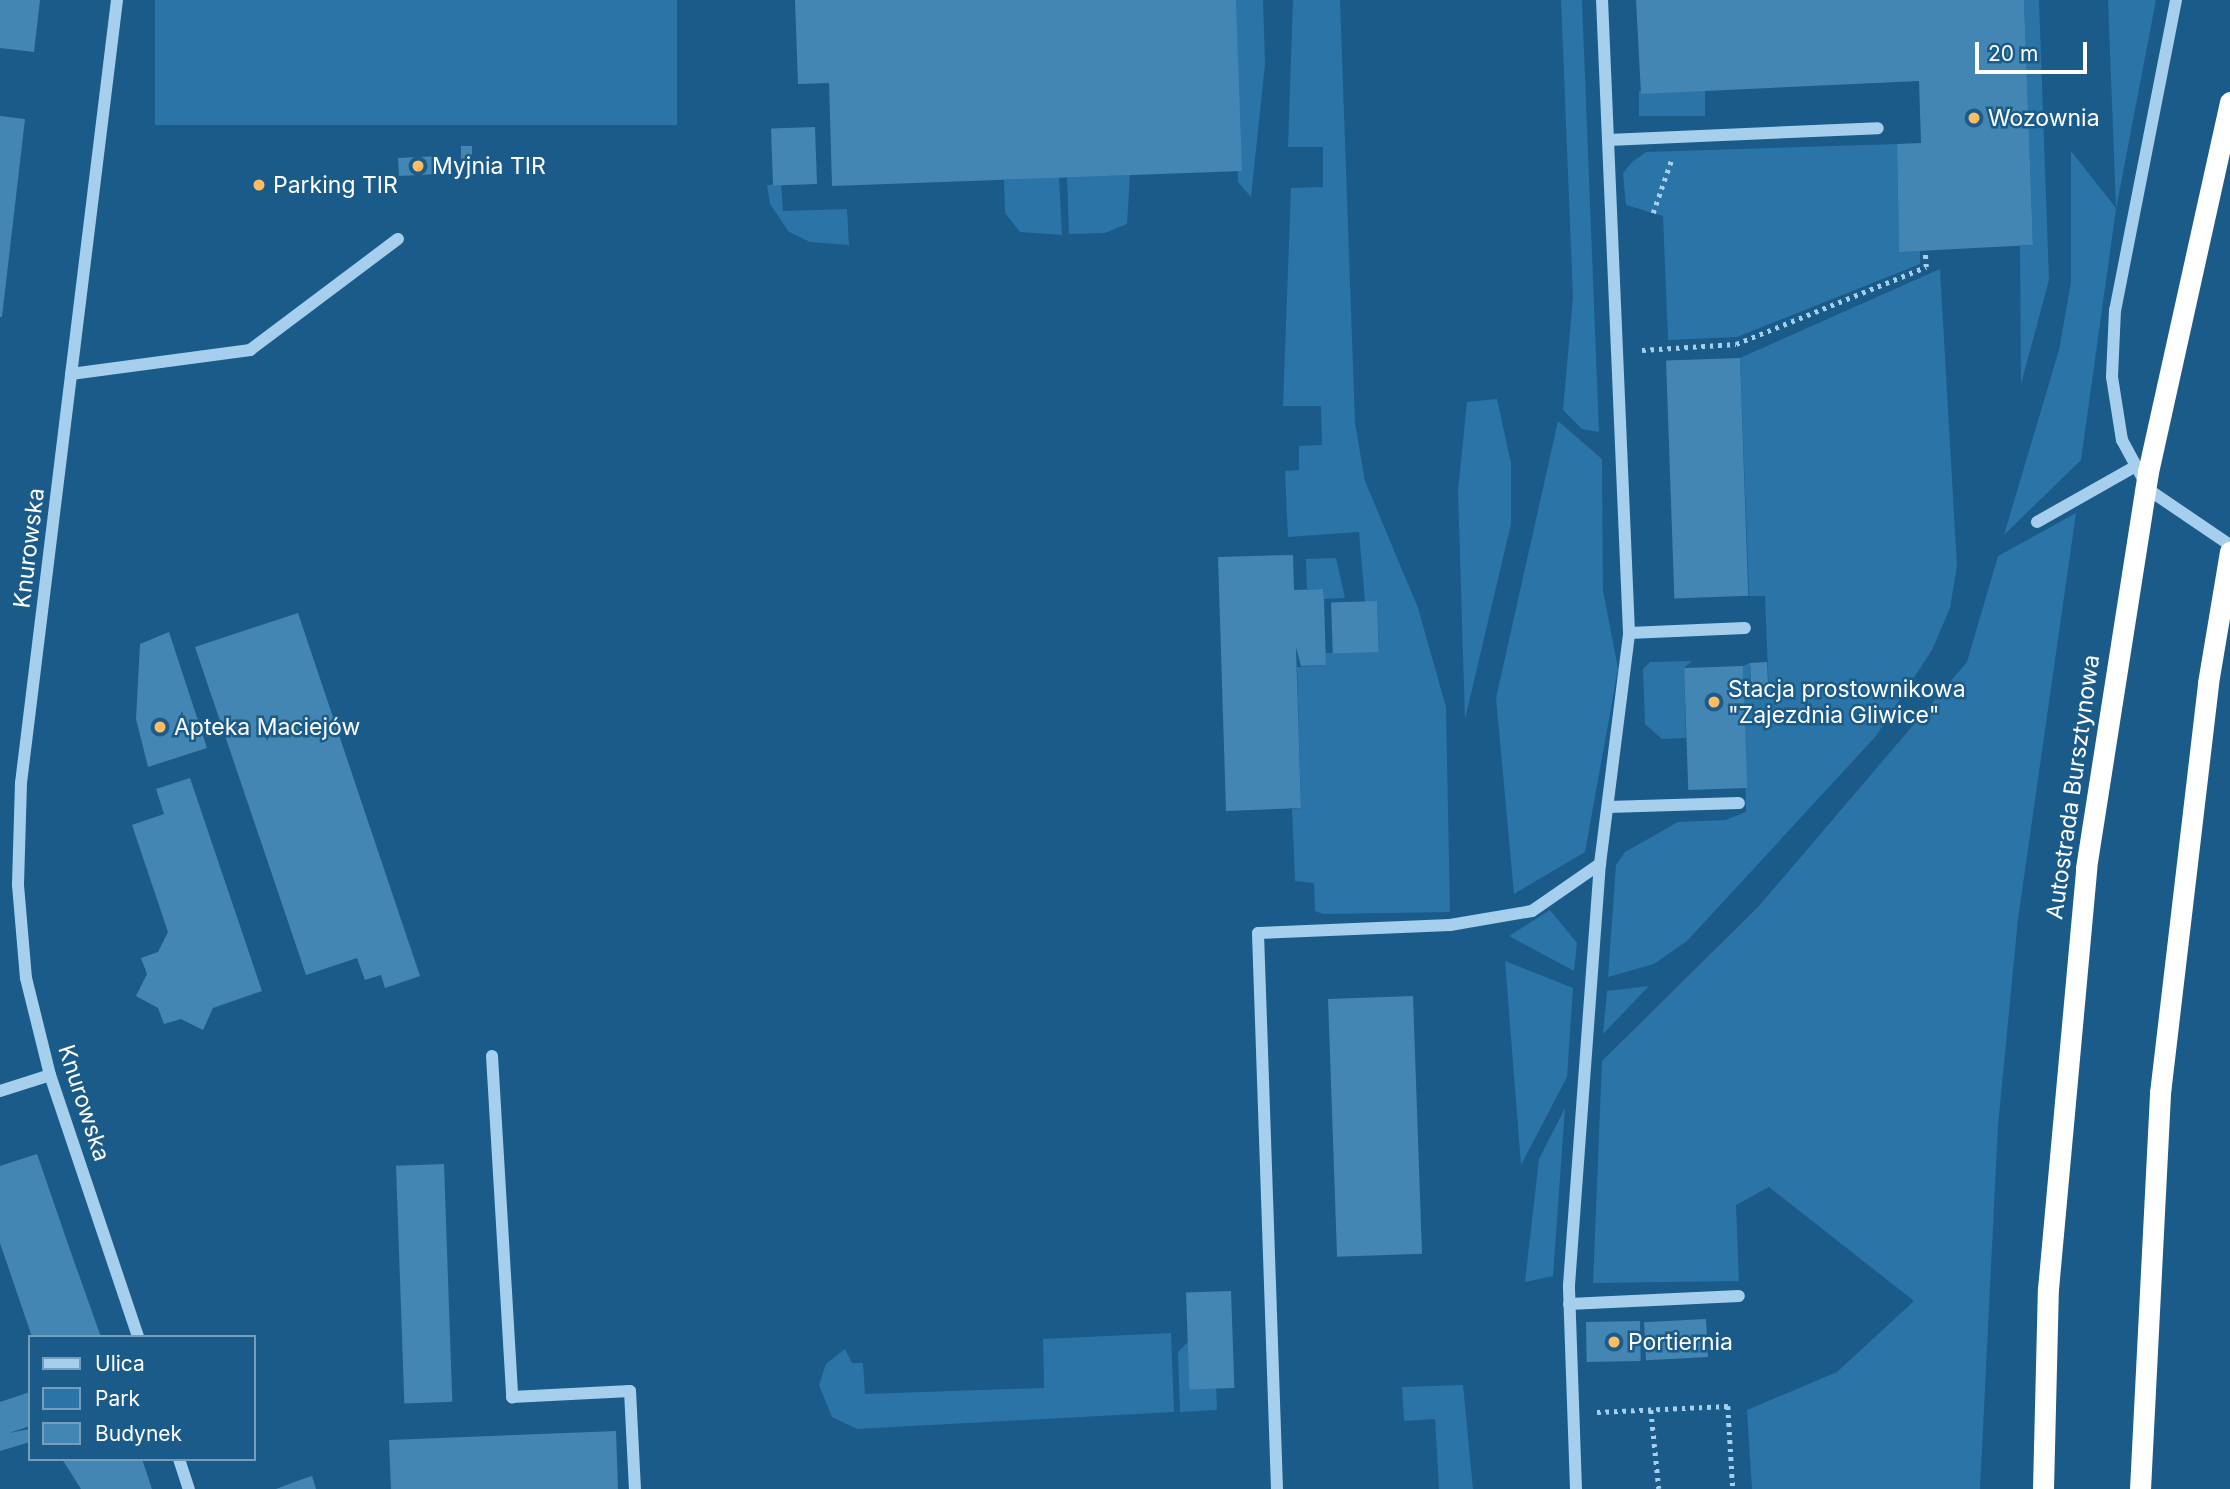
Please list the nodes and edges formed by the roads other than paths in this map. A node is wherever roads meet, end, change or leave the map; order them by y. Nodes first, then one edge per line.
1 (117, 0) edge
2 (1601, 0) edge
3 (2176, 0) edge
4 (2230, 102) edge
5 (1878, 128) dead end
6 (1608, 140) junction
7 (398, 239) dead end
8 (71, 374) junction
9 (2136, 466) junction
10 (2037, 522) dead end
11 (2230, 545) edge
12 (2230, 552) edge
13 (1745, 628) dead end
14 (1629, 633) junction
15 (1739, 803) dead end
16 (1608, 807) junction
17 (1600, 864) junction
18 (492, 1056) dead end
19 (50, 1075) junction
20 (0, 1091) edge
21 (1739, 1296) dead end
22 (1569, 1304) junction
23 (137, 1335) edge
24 (181, 1461) edge
25 (190, 1489) edge
26 (635, 1489) edge
27 (1277, 1489) edge
28 (1576, 1489) edge
29 (2043, 1489) edge
30 (2140, 1489) edge

1 - 8 street, Knurowska
2 - 6 street
3 - 9 street
4 - 29 highway, Autostrada Bursztynowa, bridge
5 - 6 street
6 - 14 street
7 - 8 street
8 - 19 street, Knurowska
9 - 10 street
9 - 11 street
12 - 30 highway
13 - 14 street
14 - 16 street
15 - 16 street
16 - 17 street
17 - 22 street
17 - 27 street
18 - 26 street
19 - 20 street
19 - 23 street, Knurowska
21 - 22 street
22 - 28 street
24 - 25 street

